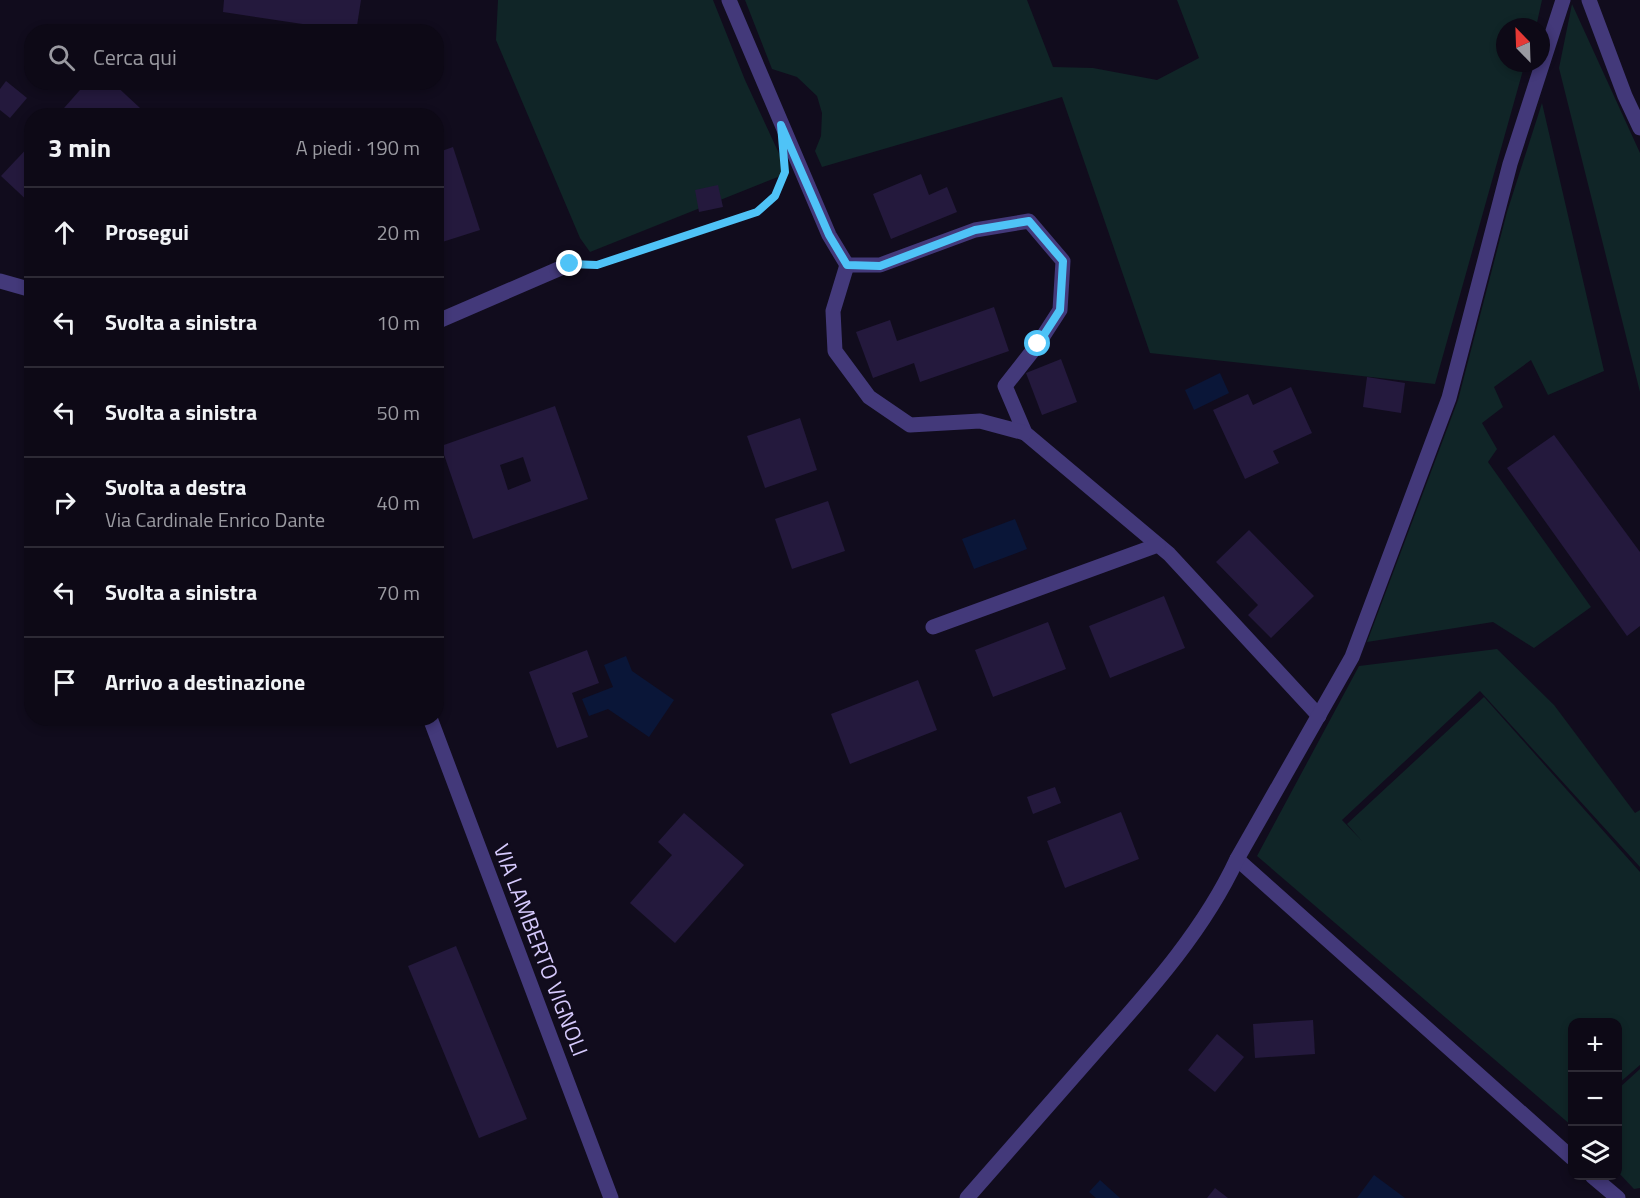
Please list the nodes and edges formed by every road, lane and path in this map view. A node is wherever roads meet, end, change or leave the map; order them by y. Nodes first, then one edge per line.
1 (729, 0) edge
2 (1563, 0) edge
3 (1589, 0) edge
4 (1640, 128) edge
5 (785, 172) dead end
6 (570, 264) joint
7 (847, 265) junction
8 (0, 281) edge
9 (24, 288) edge
10 (444, 319) edge
11 (1025, 433) junction
12 (1158, 545) junction
13 (933, 627) dead end
14 (1318, 716) junction
15 (433, 726) edge
16 (1237, 859) junction
17 (1568, 1154) edge
18 (1597, 1180) edge
19 (611, 1198) edge
20 (968, 1198) edge
21 (1618, 1198) edge

1 - 7 street
2 - 14 street
3 - 4 street
5 - 6 path
6 - 10 street
7 - 11 street
7 - 11 street
8 - 9 street
11 - 12 street
12 - 13 street
12 - 14 street
14 - 16 street
15 - 19 street, VIA LAMBERTO VIGNOLI
16 - 17 street
16 - 20 street
18 - 21 street

